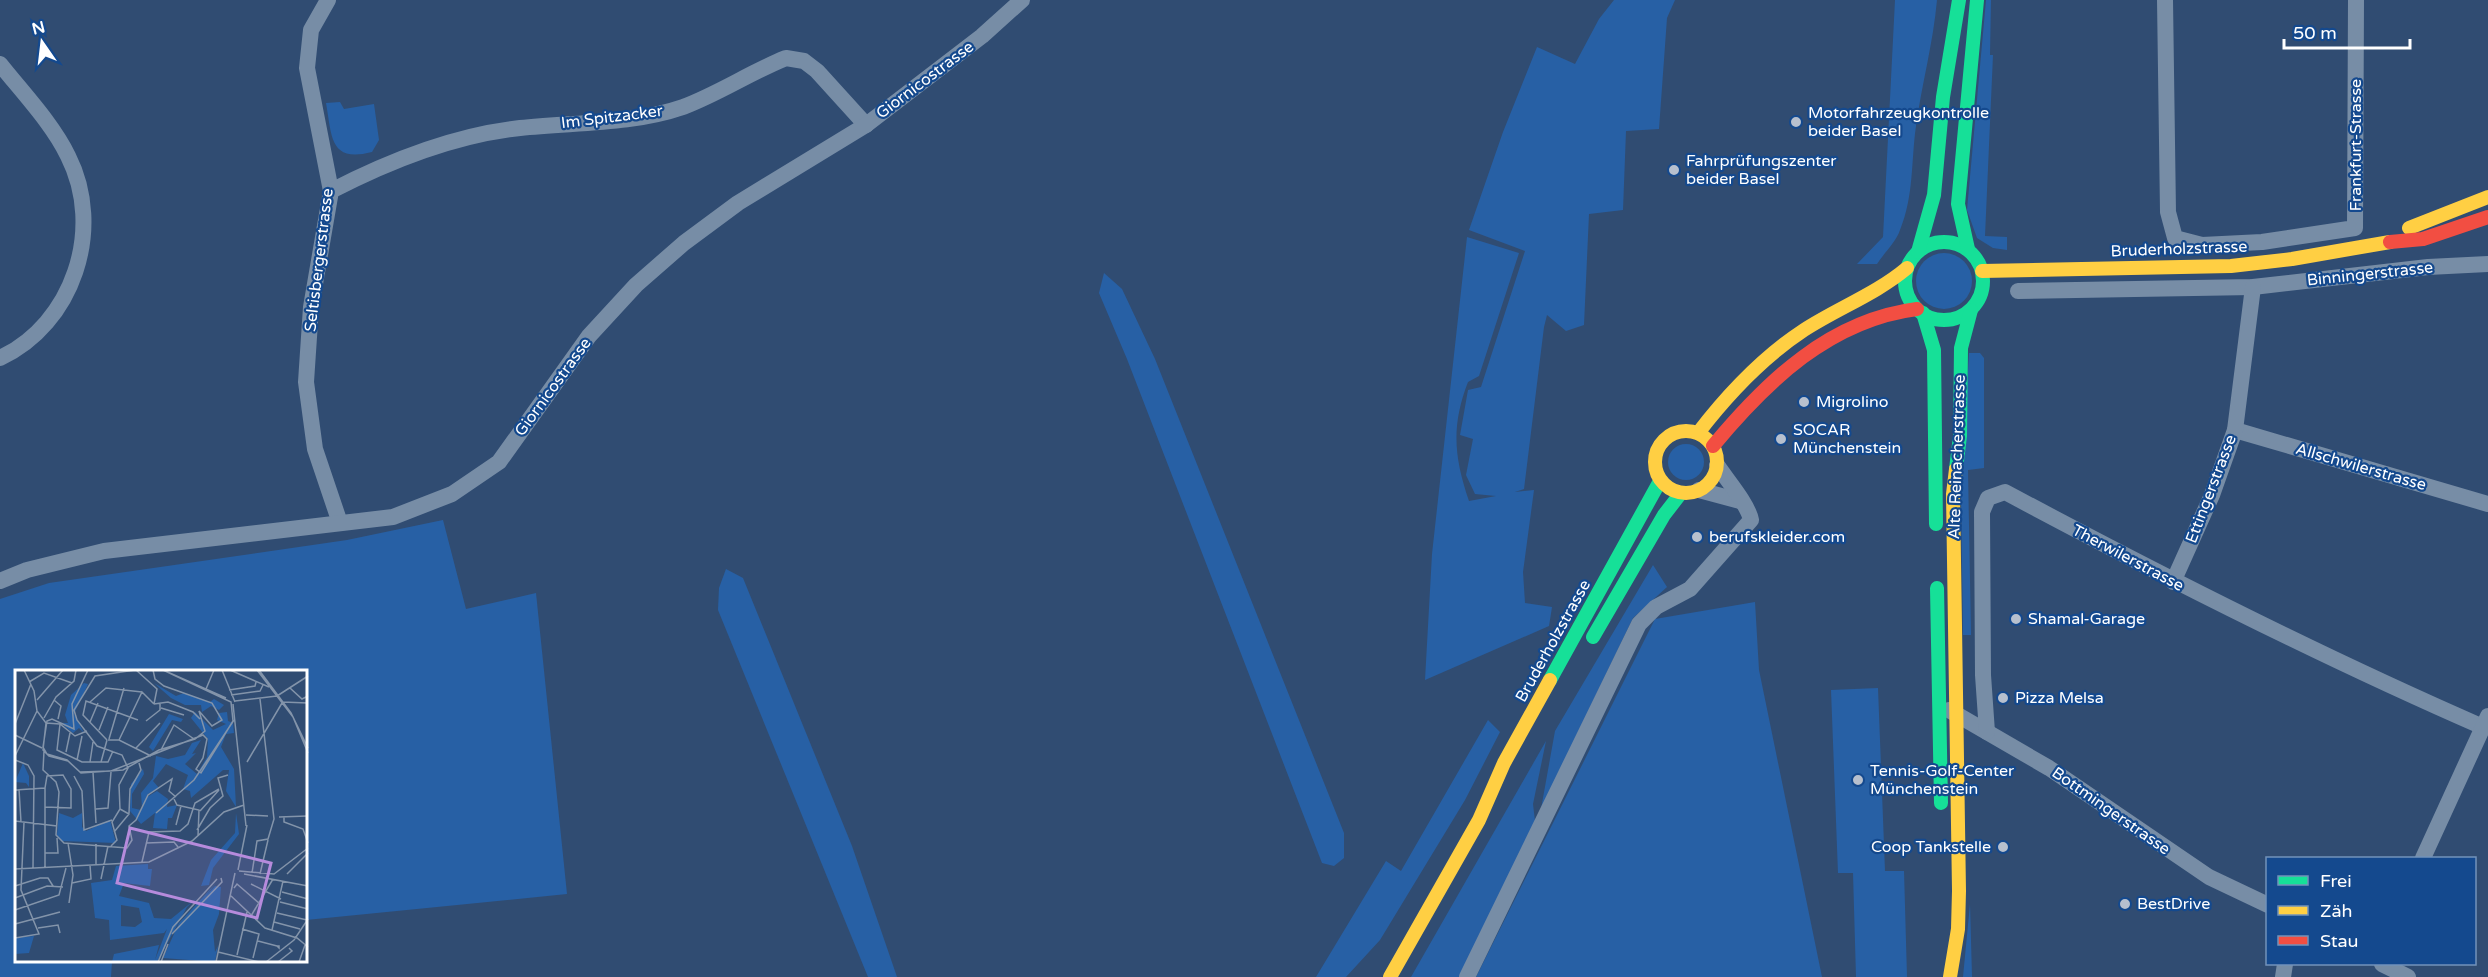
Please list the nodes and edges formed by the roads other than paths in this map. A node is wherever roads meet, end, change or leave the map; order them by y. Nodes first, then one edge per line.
1 (328, 0) edge
2 (1022, 0) edge
3 (1959, 0) edge
4 (1977, 0) edge
5 (2165, 0) edge
6 (2356, 0) edge
7 (0, 64) edge
8 (866, 125) junction
9 (331, 191) junction
10 (2488, 197) edge
11 (2488, 217) edge
12 (2376, 243) junction
13 (1968, 249) junction
14 (1918, 252) junction
15 (2488, 264) edge
16 (1908, 268) junction
17 (1982, 271) junction
18 (2253, 287) junction
19 (2018, 291) dead end
20 (1971, 310) junction
21 (1920, 311) junction
22 (0, 358) edge
23 (2235, 430) junction
24 (1698, 433) junction
25 (1713, 446) junction
26 (1717, 465) junction
27 (1660, 481) junction
28 (1699, 490) junction
29 (1681, 493) junction
30 (1740, 501) junction
31 (2488, 504) edge
32 (340, 523) junction
33 (1936, 543) dead end
34 (1937, 578) dead end
35 (0, 581) edge
36 (2174, 582) junction
37 (1588, 645) dead end
38 (1938, 705) junction
39 (1957, 713) junction
40 (2486, 722) edge
41 (1540, 728) dead end
42 (1987, 732) junction
43 (1941, 819) dead end
44 (1479, 820) junction
45 (2423, 857) edge
46 (2266, 904) edge
47 (1944, 919) dead end
48 (2386, 965) edge
49 (1390, 977) edge
50 (1467, 977) edge
51 (1949, 977) edge
52 (2408, 977) edge

1 - 9 street, Seltisbergerstrasse
2 - 8 street, Giornicostrasse
3 - 14 main road
4 - 13 main road
5 - 6 street, Frankfurt-Strasse
7 - 22 street
8 - 9 street, Im Spitzacker
8 - 32 street, Giornicostrasse
9 - 32 street, Seltisbergerstrasse
10 - 12 main road, Bruderholzstrasse
11 - 12 main road, Bruderholzstrasse
12 - 17 main road, Bruderholzstrasse
13 - 14 main road
13 - 17 main road
14 - 16 main road
15 - 18 street, Binningerstrasse
16 - 21 main road
16 - 24 main road
17 - 20 main road
18 - 19 street, Binningerstrasse
18 - 23 street, Ettingerstrasse
20 - 21 main road
20 - 39 main road, Alte Reinacherstrasse
21 - 25 main road
21 - 33 main road, Alte Reinacherstrasse
23 - 31 street, Allschwilerstrasse
23 - 36 street, Ettingerstrasse
24 - 25 main road
24 - 27 main road
25 - 26 main road
26 - 28 main road
26 - 30 street
27 - 29 main road
27 - 44 main road, Bruderholzstrasse
28 - 29 main road
28 - 30 street
29 - 37 main road, Bruderholzstrasse
30 - 50 street
32 - 35 street, Giornicostrasse
34 - 38 main road
36 - 40 street, Therwilerstrasse
36 - 42 street, Therwilerstrasse
38 - 39 street
38 - 43 main road
39 - 42 street, Bottmingerstrasse
39 - 51 main road, Alte Reinacherstrasse
40 - 45 street
41 - 44 main road, Bruderholzstrasse
42 - 46 street, Bottmingerstrasse
44 - 49 main road, Bruderholzstrasse
47 - 51 main road, Alte Reinacherstrasse
48 - 52 street

